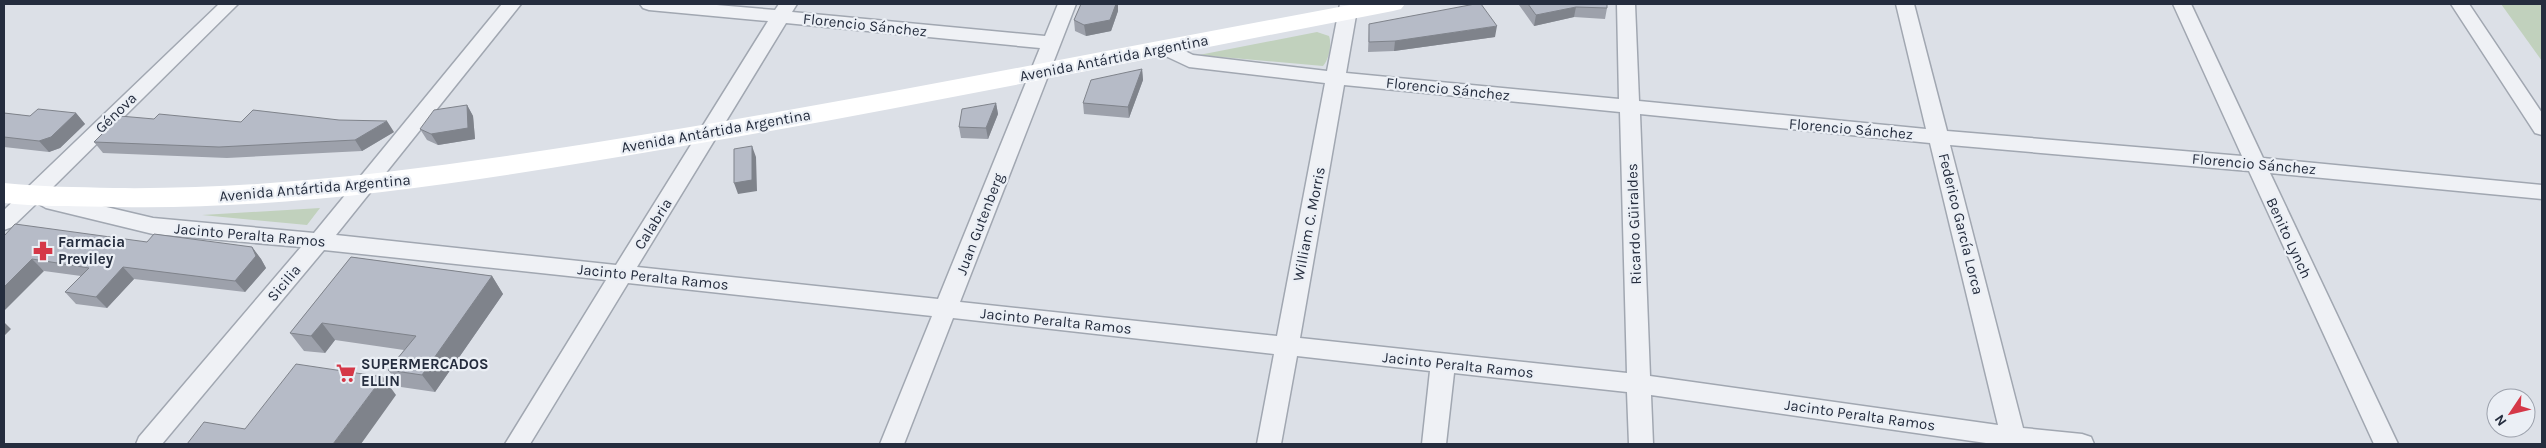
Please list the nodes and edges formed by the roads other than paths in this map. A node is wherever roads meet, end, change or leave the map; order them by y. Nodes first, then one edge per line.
1 (229, 4) edge
2 (512, 4) edge
3 (649, 4) edge
4 (1067, 4) edge
5 (1393, 4) edge
6 (1626, 4) edge
7 (1905, 4) edge
8 (2182, 4) edge
9 (2460, 4) edge
10 (1348, 8) edge
11 (784, 10) edge
12 (1051, 42) junction
13 (1164, 48) junction
14 (1039, 72) junction
15 (1337, 78) junction
16 (1630, 108) junction
17 (2542, 128) edge
18 (708, 134) junction
19 (1940, 137) junction
20 (2255, 164) junction
21 (365, 186) junction
22 (2542, 192) edge
23 (4, 193) edge
24 (31, 196) junction
25 (4, 222) edge
26 (320, 241) junction
27 (622, 274) junction
28 (946, 309) junction
29 (1287, 346) junction
30 (1444, 363) junction
31 (1639, 384) junction
32 (2014, 441) edge
33 (148, 444) edge
34 (517, 444) edge
35 (892, 444) edge
36 (1268, 444) edge
37 (1434, 444) edge
38 (1642, 444) edge
39 (2082, 444) edge
40 (2386, 444) edge

1 - 24 street, Génova
2 - 21 street, Sicilia
3 - 11 street, Florencio Sánchez
4 - 12 street, Juan Gutenberg
5 - 10 main road, Avenida Antártida Argentina
6 - 16 street, Ricardo Güiraldes
7 - 19 street, Federico García Lorca
8 - 20 street, Benito Lynch
9 - 17 street
10 - 13 main road, Avenida Antártida Argentina
10 - 15 street, William C. Morris
11 - 12 street, Florencio Sánchez
11 - 18 street, Calabria
12 - 14 street, Juan Gutenberg
13 - 14 main road, Avenida Antártida Argentina
13 - 15 street, Florencio Sánchez
14 - 18 main road, Avenida Antártida Argentina
14 - 28 street, Juan Gutenberg
15 - 16 street, Florencio Sánchez
15 - 29 street, William C. Morris
16 - 19 street, Florencio Sánchez
16 - 31 street, Ricardo Güiraldes
18 - 21 main road, Avenida Antártida Argentina
18 - 27 street, Calabria
19 - 20 street, Florencio Sánchez
19 - 32 street, Federico García Lorca
20 - 22 street, Florencio Sánchez
20 - 40 street, Benito Lynch
21 - 24 main road, Avenida Antártida Argentina
21 - 26 street, Sicilia
23 - 24 main road, Avenida Antártida Argentina
24 - 25 street, Génova
24 - 26 street, Jacinto Peralta Ramos
26 - 27 street, Jacinto Peralta Ramos
26 - 33 street, Sicilia
27 - 28 street, Jacinto Peralta Ramos
27 - 34 street, Calabria
28 - 29 street, Jacinto Peralta Ramos
28 - 35 street, Juan Gutenberg
29 - 30 street, Jacinto Peralta Ramos
29 - 36 street, William C. Morris
30 - 31 street, Jacinto Peralta Ramos
30 - 37 street
31 - 32 street, Jacinto Peralta Ramos
31 - 38 street, Ricardo Güiraldes
32 - 39 street, Jacinto Peralta Ramos

